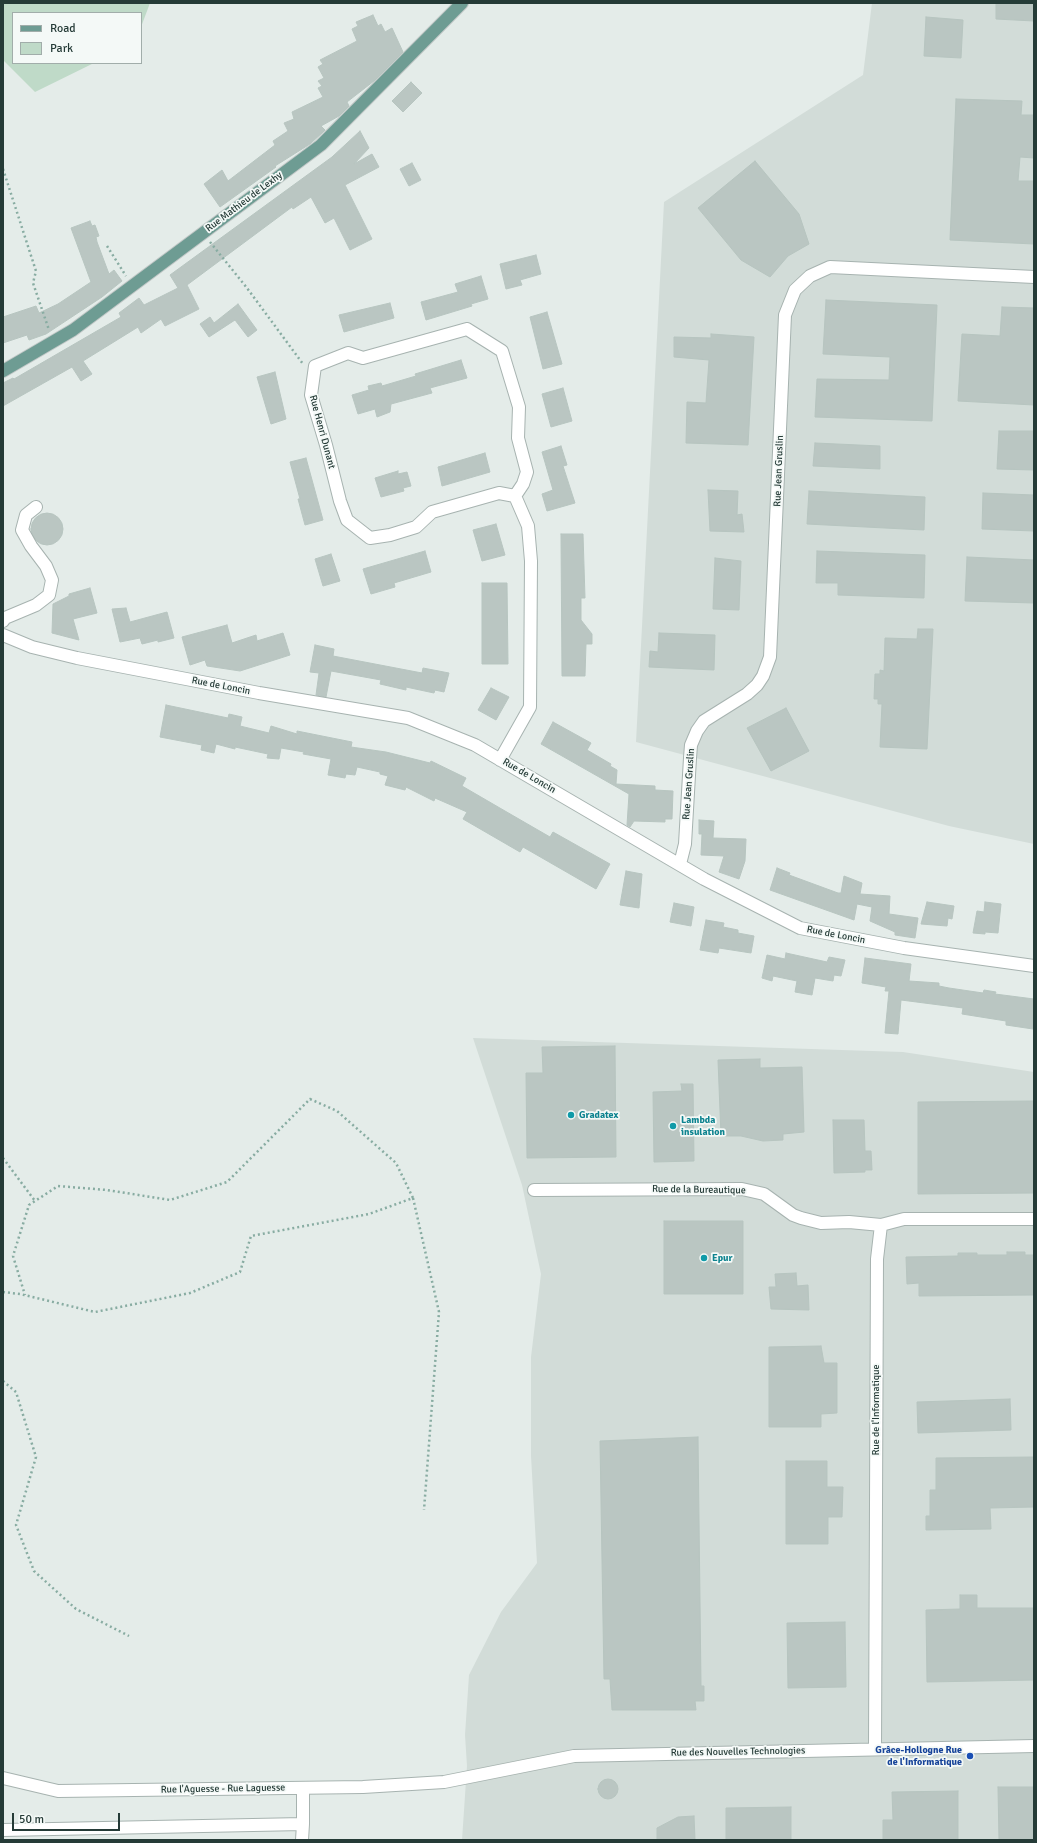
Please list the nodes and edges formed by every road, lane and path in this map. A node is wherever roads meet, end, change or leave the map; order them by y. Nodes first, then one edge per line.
1 (462, 3) edge
2 (3, 169) edge
3 (203, 233) junction
4 (107, 246) dead end
5 (1034, 277) edge
6 (132, 287) junction
7 (54, 342) junction
8 (3, 372) edge
9 (313, 374) junction
10 (515, 496) junction
11 (36, 507) dead end
12 (3, 621) edge
13 (3, 635) edge
14 (500, 760) junction
15 (680, 864) junction
16 (1034, 966) edge
17 (3, 1158) edge
18 (534, 1190) dead end
19 (413, 1198) junction
20 (35, 1201) junction
21 (1034, 1219) edge
22 (881, 1225) junction
23 (3, 1292) edge
24 (25, 1295) junction
25 (3, 1381) edge
26 (424, 1510) dead end
27 (129, 1636) dead end
28 (1034, 1746) edge
29 (875, 1748) junction
30 (3, 1778) edge
31 (444, 1782) joint
32 (303, 1788) junction
33 (303, 1824) junction
34 (3, 1830) edge
35 (302, 1840) edge

1 - 3 main road, Rue Mathieu de Lexhy
2 - 7 path
3 - 6 main road, Rue Mathieu de Lexhy
3 - 9 path
4 - 6 path
5 - 15 street, Rue Jean Gruslin
6 - 7 main road, Rue Mathieu de Lexhy
7 - 8 main road, Rue Mathieu de Lexhy
9 - 10 street, Rue Henri Dunant
9 - 10 street
10 - 14 street
11 - 12 street
13 - 14 street, Rue de Loncin
14 - 15 street, Rue de Loncin
15 - 16 street, Rue de Loncin
17 - 20 path
18 - 22 street, Rue de la Bureautique
19 - 20 path
19 - 24 path
19 - 26 path
20 - 24 path
21 - 22 street
22 - 29 street, Rue de l'Informatique
23 - 24 path
25 - 27 path
28 - 29 street, Rue des Nouvelles Technologies
29 - 31 street, Rue des Nouvelles Technologies
30 - 32 street, Rue l'Aguesse - Rue Laguesse
31 - 32 street, Rue l'Aguesse - Rue Laguesse
32 - 33 street
33 - 34 street
33 - 35 street

